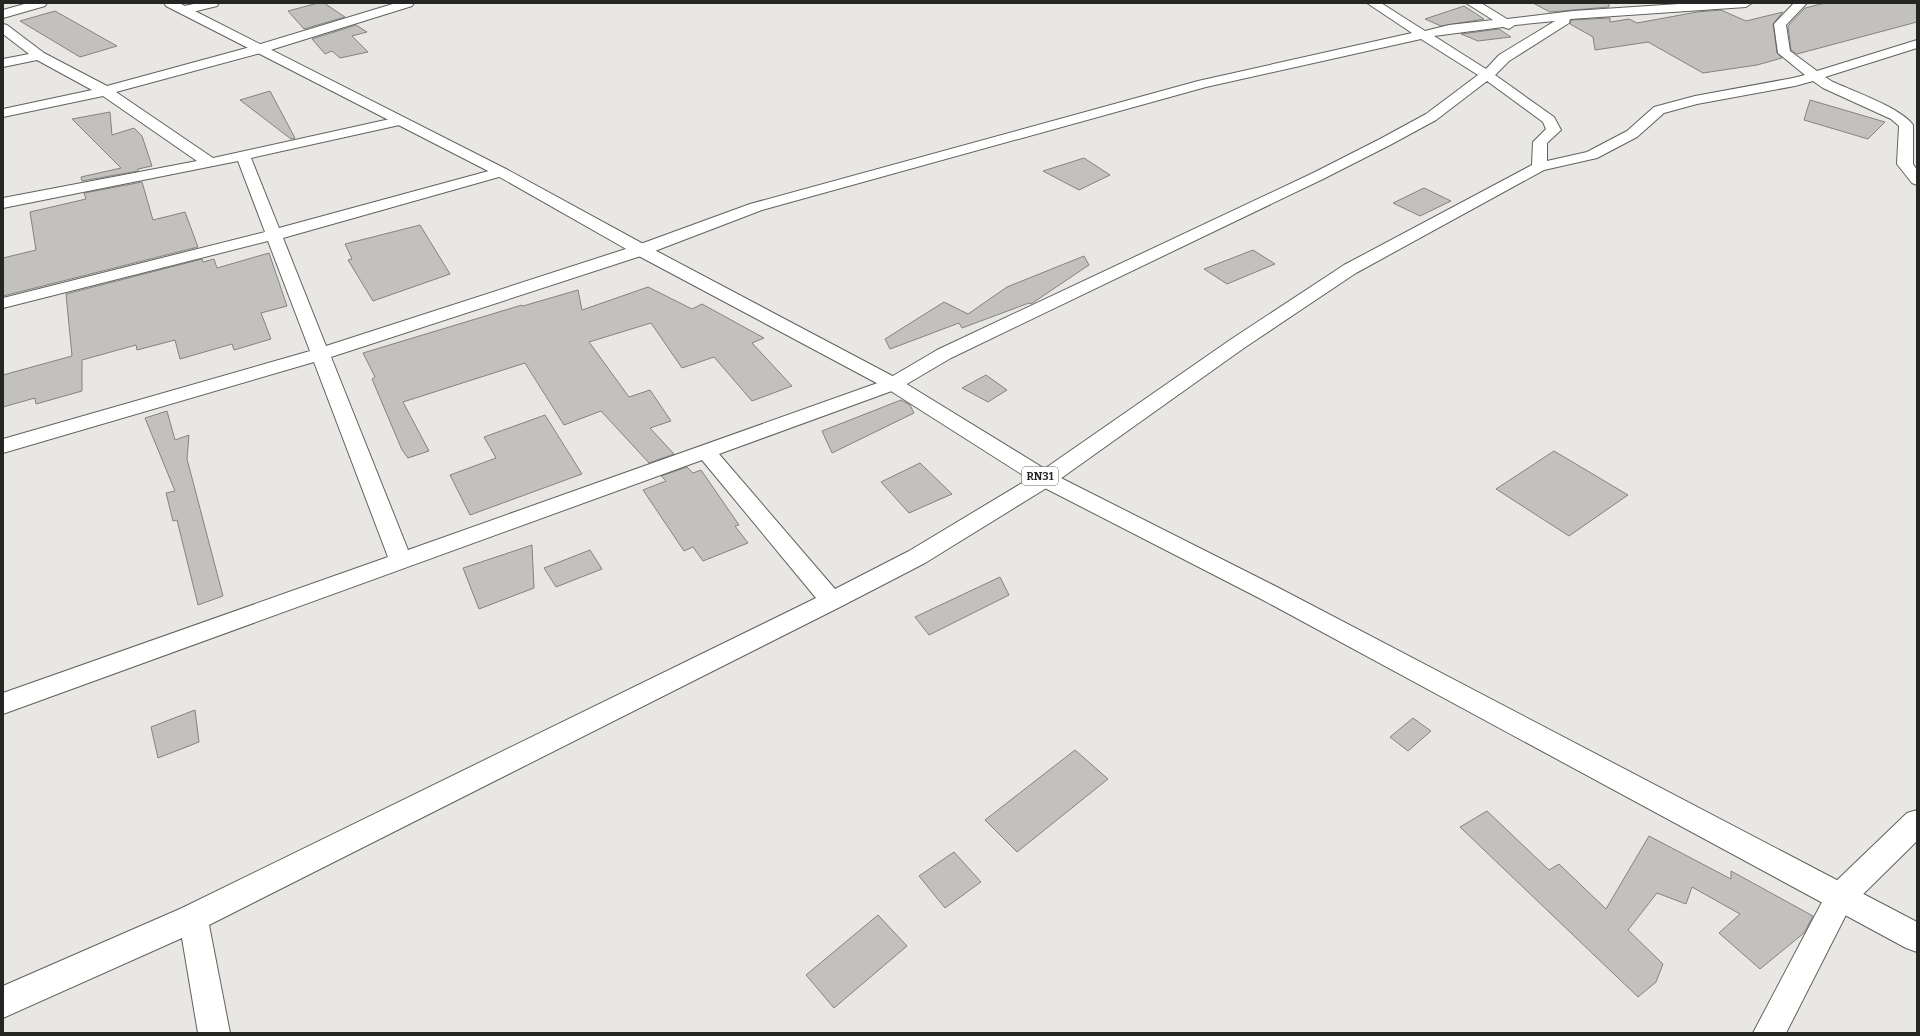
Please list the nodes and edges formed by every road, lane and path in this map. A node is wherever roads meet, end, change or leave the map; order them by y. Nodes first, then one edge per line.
1 (41, 3) edge
2 (213, 3) edge
3 (408, 3) edge
4 (1373, 3) edge
5 (1472, 3) edge
6 (1590, 3) edge
7 (1594, 3) edge
8 (1746, 3) edge
9 (1801, 3) edge
10 (390, 5) edge
11 (177, 6) edge
12 (1614, 13) junction
13 (3, 14) edge
14 (1573, 16) junction
15 (1504, 23) junction
16 (3, 28) edge
17 (1422, 35) junction
18 (1536, 37) junction
19 (1917, 44) edge
20 (259, 49) junction
21 (39, 56) junction
22 (3, 63) edge
23 (1487, 75) junction
24 (1814, 75) junction
25 (106, 91) junction
26 (3, 113) edge
27 (399, 121) junction
28 (243, 156) junction
29 (1911, 162) edge
30 (210, 163) junction
31 (1539, 167) junction
32 (501, 172) junction
33 (1917, 180) edge
34 (3, 203) edge
35 (274, 235) junction
36 (641, 250) junction
37 (3, 302) edge
38 (321, 354) junction
39 (893, 384) junction
40 (3, 446) edge
41 (706, 451) junction
42 (1045, 479) junction
43 (401, 561) junction
44 (832, 601) junction
45 (3, 704) edge
46 (1917, 822) edge
47 (1840, 897) junction
48 (193, 918) junction
49 (1917, 938) edge
50 (3, 1002) edge
51 (214, 1033) edge
52 (1769, 1033) edge

1 - 13 street
2 - 11 street
3 - 10 street
4 - 17 street
5 - 15 street
6 - 14 street
7 - 12 street
8 - 12 street
9 - 24 street
10 - 20 street
11 - 20 street, RN31
12 - 14 street
14 - 15 street
14 - 18 street
15 - 17 street
15 - 18 street
16 - 21 street
17 - 23 street
17 - 36 street
18 - 23 street
19 - 24 street
20 - 25 street
20 - 27 street, RN31
21 - 22 street
21 - 25 street
23 - 31 street
23 - 39 street
24 - 29 street
24 - 31 street
25 - 26 street
25 - 30 street
27 - 28 street
27 - 32 street, RN31
28 - 30 street
28 - 35 street
29 - 33 street
30 - 34 street
31 - 42 street
32 - 35 street
32 - 36 street, RN31
35 - 37 street
35 - 38 street
36 - 38 street
36 - 39 street, RN31
38 - 40 street
38 - 43 street
39 - 41 street
39 - 42 street, RN31
41 - 43 street
41 - 44 street
42 - 44 street
42 - 47 street, RN31
43 - 45 street
44 - 48 street
46 - 47 street
47 - 49 street, RN31
47 - 52 street
48 - 50 street
48 - 51 street

